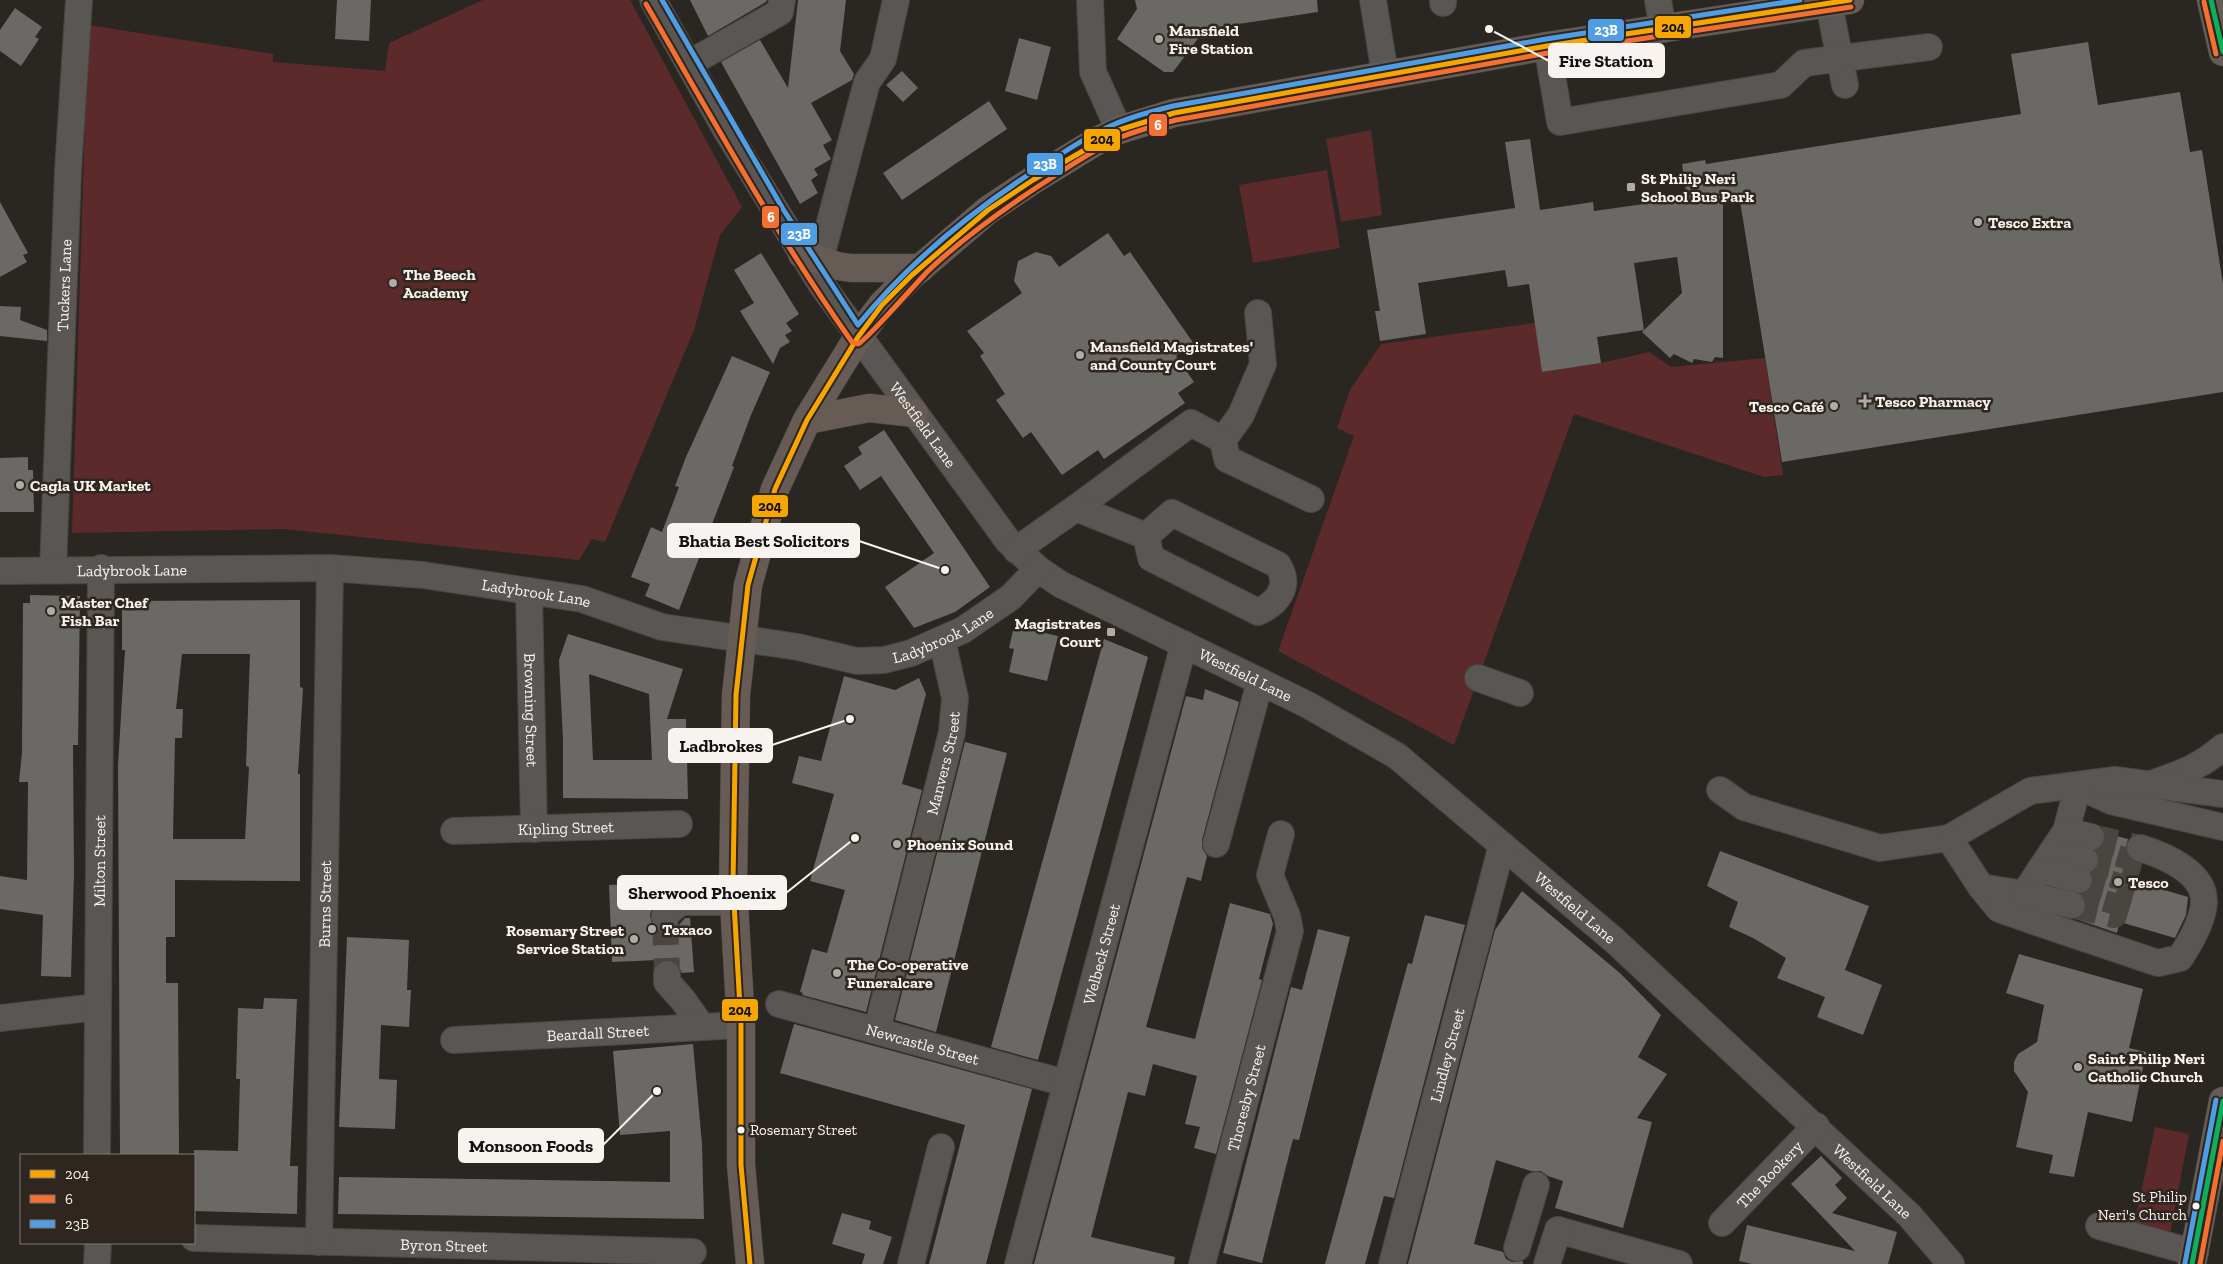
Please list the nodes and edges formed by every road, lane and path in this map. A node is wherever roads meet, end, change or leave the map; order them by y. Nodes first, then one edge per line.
1 (79, 0) edge
2 (653, 0) edge
3 (782, 0) edge
4 (896, 0) edge
5 (1090, 0) edge
6 (1373, 0) edge
7 (1658, 0) edge
8 (2211, 0) edge
9 (1840, 2) edge
10 (1663, 29) junction
11 (1547, 46) junction
12 (1929, 47) dead end
13 (2223, 52) edge
14 (1840, 58) junction
15 (690, 63) junction
16 (1385, 74) junction
17 (1845, 85) dead end
18 (1119, 130) junction
19 (811, 257) junction
20 (921, 268) junction
21 (1258, 313) dead end
22 (858, 337) junction
23 (914, 413) junction
24 (807, 420) junction
25 (1223, 440) junction
26 (1311, 499) dead end
27 (1076, 508) junction
28 (1146, 536) junction
29 (1016, 550) junction
30 (101, 568) junction
31 (330, 568) junction
32 (1038, 569) junction
33 (53, 570) junction
34 (0, 571) edge
35 (529, 591) junction
36 (742, 638) junction
37 (942, 640) junction
38 (1184, 644) junction
39 (1478, 678) dead end
40 (1260, 682) junction
41 (1520, 693) dead end
42 (2223, 747) edge
43 (2153, 783) junction
44 (2078, 786) junction
45 (1720, 790) dead end
46 (2223, 794) edge
47 (679, 824) dead end
48 (2223, 827) edge
49 (534, 829) junction
50 (454, 831) dead end
51 (1281, 834) dead end
52 (1949, 838) junction
53 (1216, 844) dead end
54 (1502, 846) junction
55 (2140, 848) tunnel mouth
56 (2053, 851) junction
57 (1981, 887) junction
58 (2024, 894) junction
59 (734, 902) junction
60 (2072, 905) tunnel mouth
61 (676, 913) dead end
62 (675, 973) tunnel mouth
63 (779, 1004) dead end
64 (97, 1007) junction
65 (0, 1018) edge
66 (741, 1025) junction
67 (702, 1027) junction
68 (877, 1030) junction
69 (454, 1040) dead end
70 (1065, 1083) junction
71 (2223, 1101) edge
72 (1816, 1126) junction
73 (942, 1147) dead end
74 (97, 1154) edge
75 (1536, 1185) dead end
76 (1528, 1213) junction
77 (1722, 1223) dead end
78 (2099, 1226) dead end
79 (1558, 1230) junction
80 (195, 1238) edge
81 (98, 1244) edge
82 (1517, 1248) dead end
83 (311, 1249) edge
84 (693, 1252) dead end
85 (519, 1256) edge
86 (2193, 1258) edge
87 (96, 1264) edge
88 (750, 1264) edge
89 (911, 1264) edge
90 (1018, 1264) edge
91 (1202, 1264) edge
92 (1392, 1264) edge
93 (1547, 1264) edge
94 (1679, 1264) edge
95 (1951, 1264) edge

1 - 33 street, Tuckers Lane
2 - 15 street, Westfield Lane
3 - 15 street
4 - 19 street
5 - 18 street
6 - 16 street
7 - 10 street
8 - 13 highway
9 - 10 highway
9 - 14 street
10 - 11 highway
11 - 14 street
11 - 16 highway
12 - 14 street
14 - 17 street
15 - 19 street, Westfield Lane
16 - 18 highway
18 - 20 highway
19 - 20 highway
19 - 22 street, Westfield Lane
20 - 22 highway
21 - 25 street
22 - 23 street, Westfield Lane
22 - 24 highway
23 - 24 highway
23 - 29 street, Westfield Lane
24 - 36 highway
25 - 26 street
25 - 27 street
27 - 28 street
27 - 29 street
28 - 28 street
29 - 32 street, Westfield Lane
30 - 31 street, Ladybrook Lane
30 - 33 street, Ladybrook Lane
30 - 64 street, Milton Street
31 - 35 street, Ladybrook Lane
31 - 83 street, Burns Street
32 - 37 street, Ladybrook Lane
32 - 38 street, Westfield Lane
33 - 34 street, Ladybrook Lane
35 - 36 street, Ladybrook Lane
35 - 49 street, Browning Street
36 - 37 street, Ladybrook Lane
36 - 59 highway
37 - 68 street, Manvers Street
38 - 40 street, Westfield Lane
38 - 70 street, Welbeck Street
39 - 41 street
40 - 53 street
40 - 54 street, Westfield Lane
42 - 43 street
43 - 44 street
43 - 46 street
44 - 48 street
44 - 52 street
44 - 56 street
45 - 52 street
47 - 49 street, Kipling Street
49 - 50 street, Kipling Street
51 - 91 street, Thoresby Street
52 - 57 street
54 - 72 street, Westfield Lane
54 - 92 street, Lindley Street
55 - 57 street
56 - 56 street
56 - 58 street
57 - 58 street
58 - 60 street
59 - 61 street
59 - 66 highway
62 - 67 street
63 - 68 street, Newcastle Street
64 - 65 street
64 - 74 street, Milton Street
66 - 67 street, Beardall Street
66 - 88 highway
67 - 69 street, Beardall Street
68 - 70 street, Newcastle Street
70 - 90 street, Welbeck Street
71 - 86 highway
72 - 77 street, The Rookery
72 - 95 street, Westfield Lane
73 - 89 street
75 - 76 street
76 - 79 street
76 - 82 street
78 - 86 street
79 - 93 street
79 - 94 street
80 - 83 street, Byron Street
81 - 87 street
83 - 85 street, Byron Street
84 - 85 street, Byron Street

